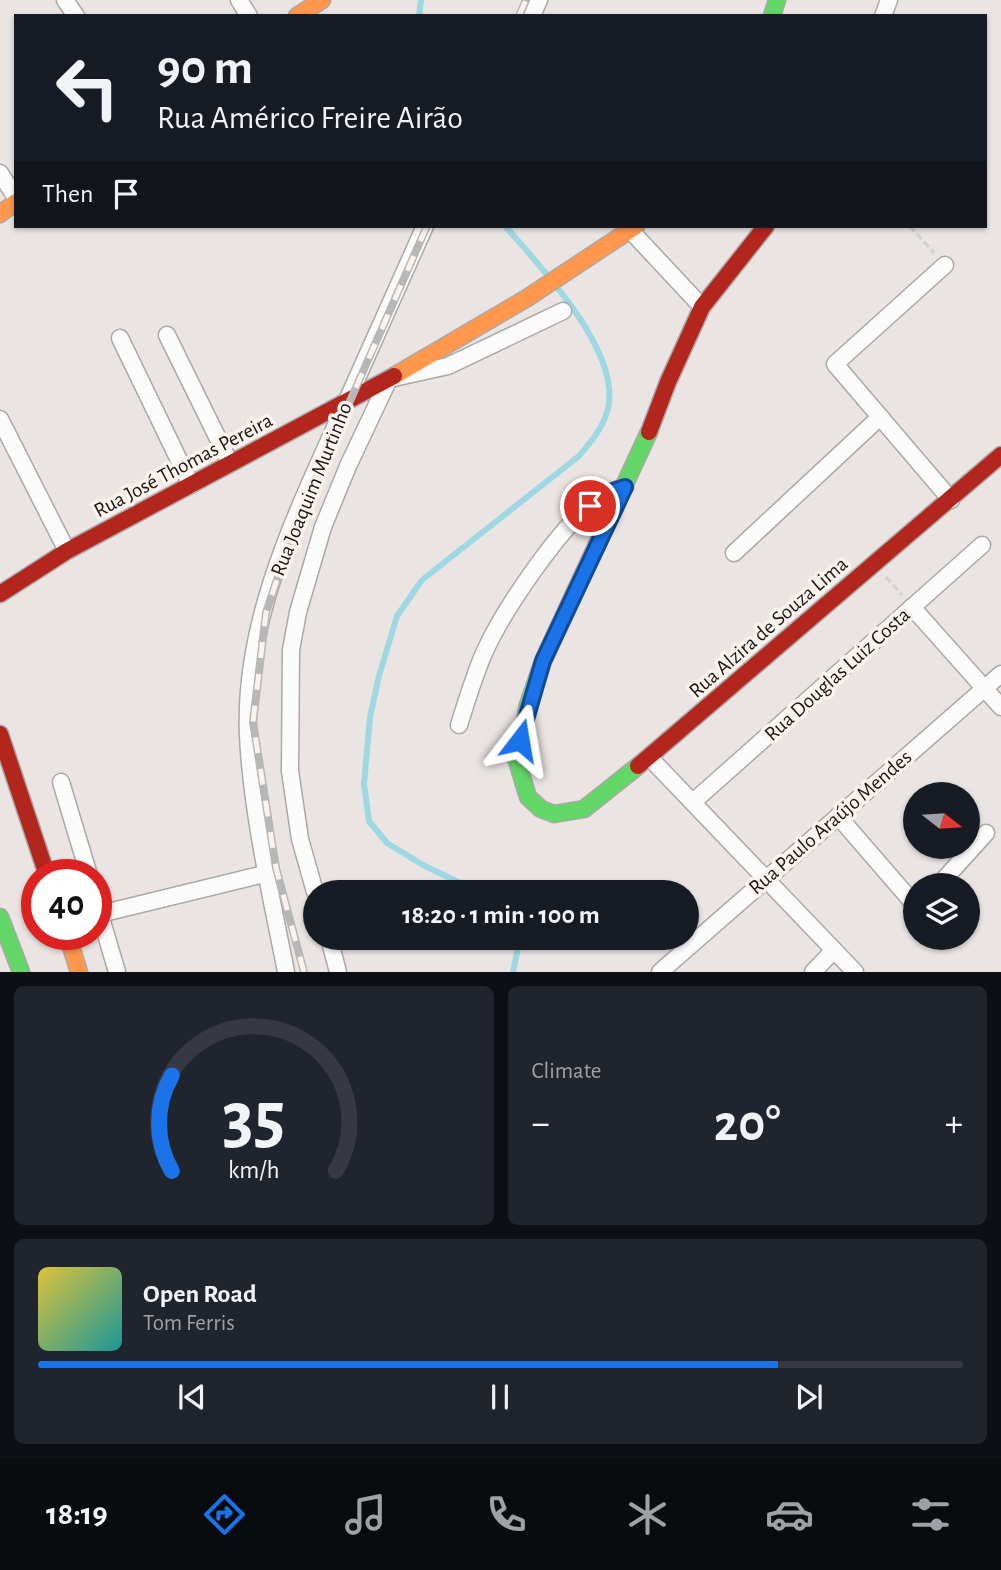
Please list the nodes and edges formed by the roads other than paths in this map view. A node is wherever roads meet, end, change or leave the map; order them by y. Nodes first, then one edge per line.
1 (321, 0) edge
2 (300, 14) edge
3 (0, 173) edge
4 (14, 197) edge
5 (14, 202) edge
6 (0, 214) edge
7 (424, 228) edge
8 (634, 228) edge
9 (764, 228) edge
10 (944, 265) road end
11 (702, 307) junction
12 (562, 311) dead end
13 (167, 335) dead end
14 (120, 338) dead end
15 (389, 379) junction
16 (347, 400) junction
17 (880, 417) junction
18 (0, 419) edge
19 (1001, 456) edge
20 (230, 463) junction
21 (191, 485) junction
22 (625, 487) junction
23 (951, 499) junction
24 (982, 545) dead end
25 (67, 551) junction
26 (734, 553) dead end
27 (0, 594) edge
28 (912, 607) junction
29 (1001, 674) edge
30 (984, 688) junction
31 (1001, 707) edge
32 (459, 724) dead end
33 (0, 734) edge
34 (649, 757) junction
35 (61, 782) dead end
36 (693, 802) junction
37 (838, 816) junction
38 (986, 833) dead end
39 (42, 859) edge
40 (84, 859) edge
41 (268, 873) junction
42 (950, 873) edge
43 (312, 880) edge
44 (765, 880) junction
45 (903, 891) edge
46 (112, 904) edge
47 (0, 917) edge
48 (72, 950) edge
49 (111, 950) edge
50 (332, 950) edge
51 (834, 950) junction
52 (21, 971) edge
53 (79, 971) edge
54 (117, 971) edge
55 (286, 971) edge
56 (338, 971) edge
57 (660, 971) edge
58 (813, 971) edge
59 (855, 971) edge

1 - 2 main road
3 - 4 street
5 - 6 main road
7 - 16 street, Rua Joaquim Murtinho
8 - 11 street
8 - 15 main road, Rua José Thomas Pereira
9 - 11 main road
10 - 17 street
11 - 22 main road
12 - 15 street, Rua José Thomas Pereira
13 - 20 street
14 - 21 street
15 - 16 main road, Rua José Thomas Pereira
15 - 43 street, Rua Joaquim Murtinho
16 - 20 main road, Rua José Thomas Pereira
16 - 41 street, Rua Joaquim Murtinho
17 - 23 street
17 - 26 street
18 - 25 street
19 - 23 main road, Rua Alzira de Souza Lima
20 - 21 main road, Rua José Thomas Pereira
21 - 25 main road, Rua José Thomas Pereira
22 - 32 street
22 - 34 main road, Rua Alzira de Souza Lima
23 - 34 main road, Rua Alzira de Souza Lima
24 - 28 street, Rua Douglas Luiz Costa
25 - 27 main road, Rua José Thomas Pereira
28 - 30 street
28 - 36 street, Rua Douglas Luiz Costa
29 - 30 street, Rua Paulo Araújo Mendes
30 - 31 street
30 - 37 street, Rua Paulo Araújo Mendes
33 - 39 main road
34 - 36 street
35 - 40 street
36 - 44 street
37 - 44 street, Rua Paulo Araújo Mendes
37 - 45 street
38 - 42 street
41 - 46 street
41 - 55 street, Rua Joaquim Murtinho
44 - 51 street
44 - 57 street, Rua Paulo Araújo Mendes
47 - 52 main road
48 - 53 main road
49 - 54 street
50 - 56 street
51 - 58 street
51 - 59 street

